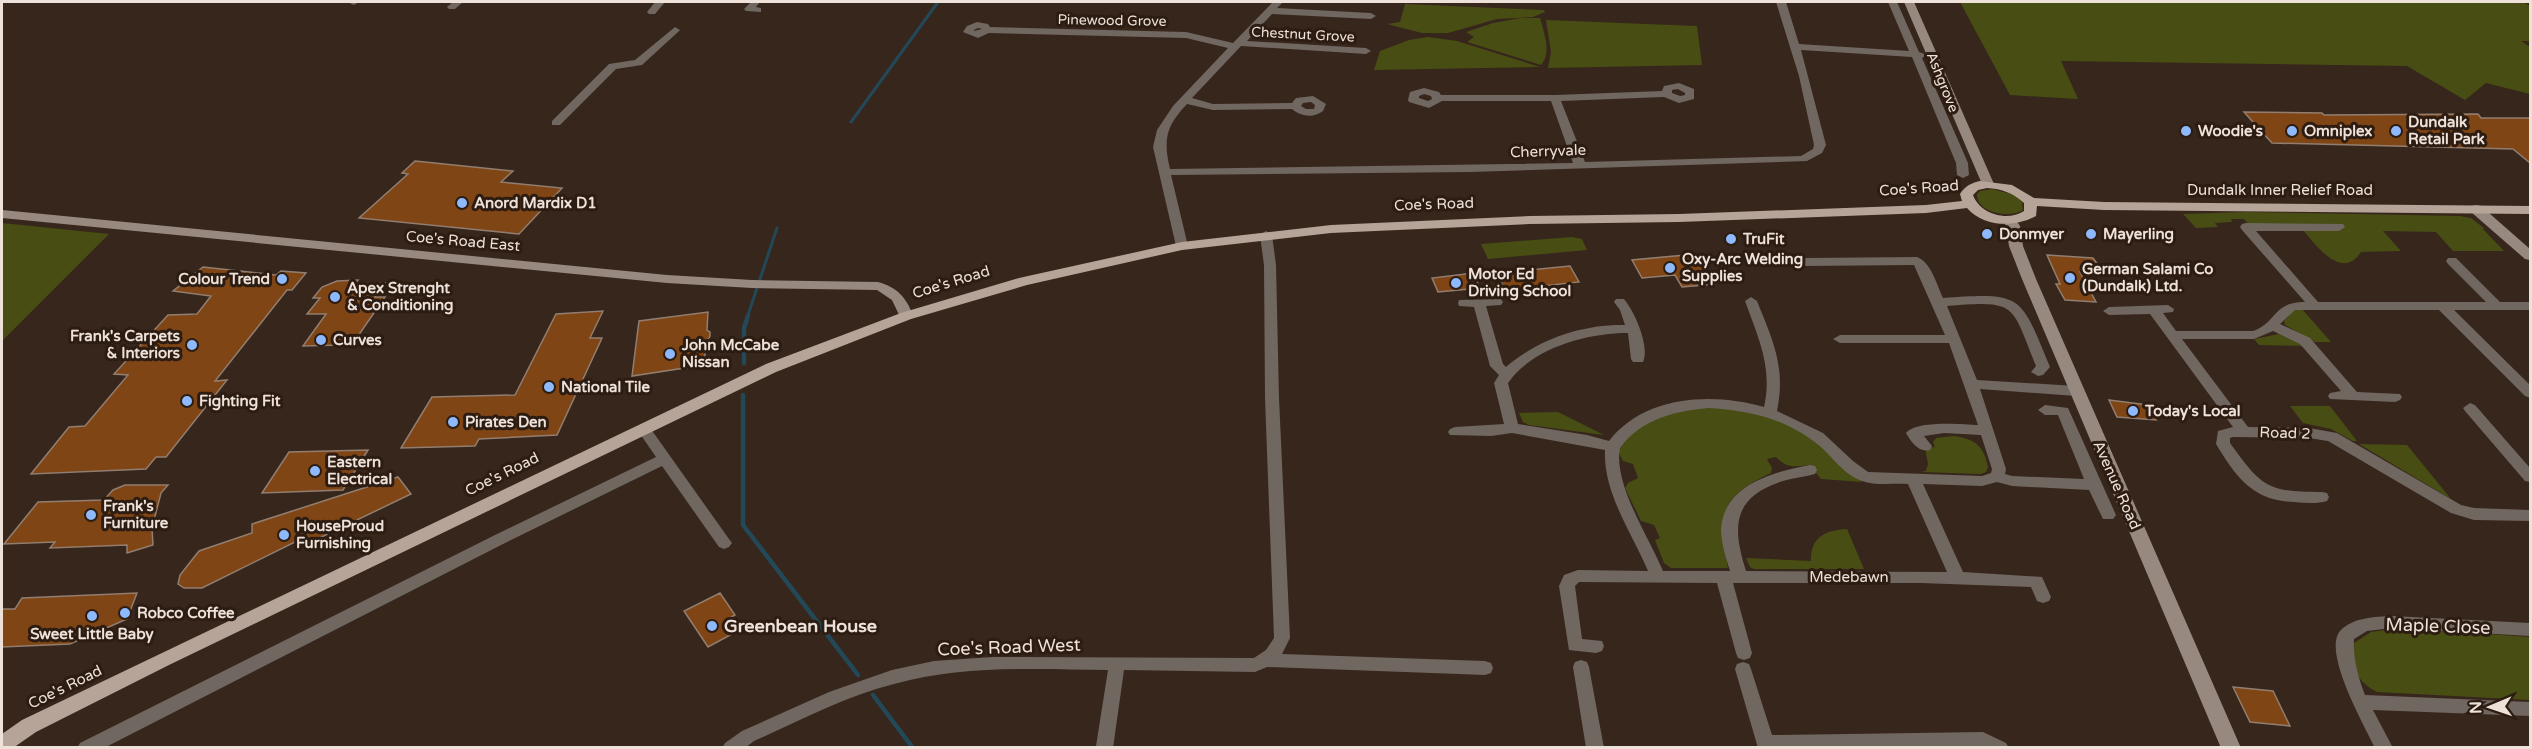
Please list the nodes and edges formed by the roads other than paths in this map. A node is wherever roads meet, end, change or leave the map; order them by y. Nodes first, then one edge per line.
1 (660, 2) edge
2 (1278, 2) edge
3 (1781, 2) edge
4 (1893, 2) edge
5 (1909, 2) edge
6 (1270, 10) junction
7 (652, 12) dead end
8 (1371, 16) dead end
9 (675, 30) dead end
10 (987, 30) dead end
11 (1794, 44) junction
12 (1238, 45) junction
13 (1366, 51) dead end
14 (1913, 51) junction
15 (1931, 52) junction
16 (1666, 94) dead end
17 (1438, 98) dead end
18 (1555, 98) junction
19 (1186, 100) junction
20 (1295, 106) dead end
21 (556, 123) dead end
22 (1580, 165) junction
23 (1166, 172) junction
24 (1964, 175) dead end
25 (1988, 184) junction
26 (2030, 202) junction
27 (1970, 204) junction
28 (2476, 209) junction
29 (2530, 210) edge
30 (2, 214) edge
31 (2009, 220) junction
32 (2339, 227) dead end
33 (1266, 235) junction
34 (1182, 246) junction
35 (2530, 256) edge
36 (2452, 261) dead end
37 (1806, 262) dead end
38 (1751, 301) dead end
39 (1497, 302) dead end
40 (1620, 302) dead end
41 (1464, 303) dead end
42 (1479, 303) junction
43 (1940, 305) junction
44 (2496, 305) junction
45 (2314, 306) junction
46 (2442, 306) junction
47 (2530, 306) edge
48 (2153, 309) junction
49 (2168, 309) dead end
50 (2109, 311) dead end
51 (906, 316) junction
52 (2273, 326) junction
53 (1633, 329) junction
54 (2172, 335) junction
55 (1840, 339) dead end
56 (1953, 339) junction
57 (1638, 359) dead end
58 (1509, 372) junction
59 (2038, 372) dead end
60 (1972, 384) junction
61 (2076, 391) junction
62 (2530, 393) edge
63 (2335, 396) dead end
64 (2353, 396) junction
65 (2395, 397) dead end
66 (2470, 408) dead end
67 (2045, 410) dead end
68 (1770, 413) junction
69 (643, 428) junction
70 (1512, 428) junction
71 (1987, 430) junction
72 (2244, 432) junction
73 (1455, 433) dead end
74 (1925, 446) dead end
75 (1613, 447) junction
76 (665, 459) junction
77 (1810, 470) dead end
78 (1997, 477) junction
79 (2530, 477) edge
80 (1913, 479) junction
81 (2094, 485) junction
82 (2322, 497) dead end
83 (2108, 515) dead end
84 (2530, 516) edge
85 (724, 543) dead end
86 (1658, 577) junction
87 (1740, 577) junction
88 (1957, 577) junction
89 (1724, 579) junction
90 (2043, 597) dead end
91 (2530, 630) edge
92 (1596, 646) dead end
93 (1267, 660) junction
94 (1118, 663) junction
95 (1581, 667) dead end
96 (1485, 668) dead end
97 (2362, 702) junction
98 (2530, 709) edge
99 (29, 726) junction
100 (2, 736) edge
101 (2, 744) edge
102 (1766, 745) edge
103 (1106, 746) dead end
104 (86, 747) edge
105 (731, 747) edge
106 (1595, 747) edge
107 (2000, 747) edge
108 (2231, 747) edge
109 (2384, 747) edge

1 - 7 street
2 - 6 street
3 - 11 street
4 - 14 street, Ashgrove
5 - 15 street
6 - 8 street
6 - 12 street
9 - 21 street
10 - 12 street, Pinewood Grove
11 - 14 street
11 - 22 street, Cherryvale
12 - 13 street, Chestnut Grove
12 - 19 street
14 - 15 street
14 - 24 street, Ashgrove
15 - 25 street
16 - 18 street
17 - 18 street
18 - 22 street
19 - 20 street
19 - 23 street
22 - 23 street, Cherryvale
23 - 34 street
25 - 26 main road
25 - 27 main road
26 - 28 main road, Dundalk Inner Relief Road
26 - 31 main road
27 - 31 main road
27 - 33 main road, Coe's Road
28 - 29 main road, Dundalk Inner Relief Road
28 - 35 street
30 - 51 street, Coe's Road East
31 - 61 street, Avenue Road
32 - 45 street
33 - 34 main road, Coe's Road
33 - 93 street
34 - 51 main road, Coe's Road
36 - 44 street
37 - 43 street
38 - 68 street
39 - 42 street
40 - 53 street
41 - 42 street
42 - 58 street
43 - 56 street
43 - 59 street
44 - 46 street
44 - 47 street
45 - 46 street
45 - 52 street
46 - 62 street
48 - 49 street
48 - 50 street
48 - 54 street
51 - 69 main road, Coe's Road
52 - 54 street
52 - 64 street
53 - 57 street
53 - 58 street
54 - 72 street
55 - 56 street
56 - 60 street
58 - 70 street
60 - 61 street
60 - 71 street
61 - 108 street, Avenue Road
63 - 64 street
64 - 65 street
66 - 79 street
67 - 81 street
68 - 75 street
68 - 80 street
69 - 76 street
69 - 99 main road, Coe's Road
70 - 73 street
70 - 75 street
71 - 74 street
71 - 78 street
72 - 82 street, Road 2
72 - 84 street, Road 2
75 - 86 street
76 - 85 street
76 - 104 street
77 - 87 street
78 - 80 street
78 - 81 street
80 - 88 street
81 - 83 street
86 - 89 street, Medebawn
86 - 92 street, Medebawn
87 - 88 street, Medebawn
87 - 89 street, Medebawn
88 - 90 street, Medebawn
89 - 102 street
91 - 97 street, Maple Close
93 - 94 street, Coe's Road West
93 - 96 street, Coe's Road West
94 - 103 street
94 - 105 street, Coe's Road West
95 - 106 street
97 - 98 street
97 - 109 street, Maple Close
99 - 100 main road, Coe's Road
99 - 101 main road, Coe's Road
102 - 107 street

